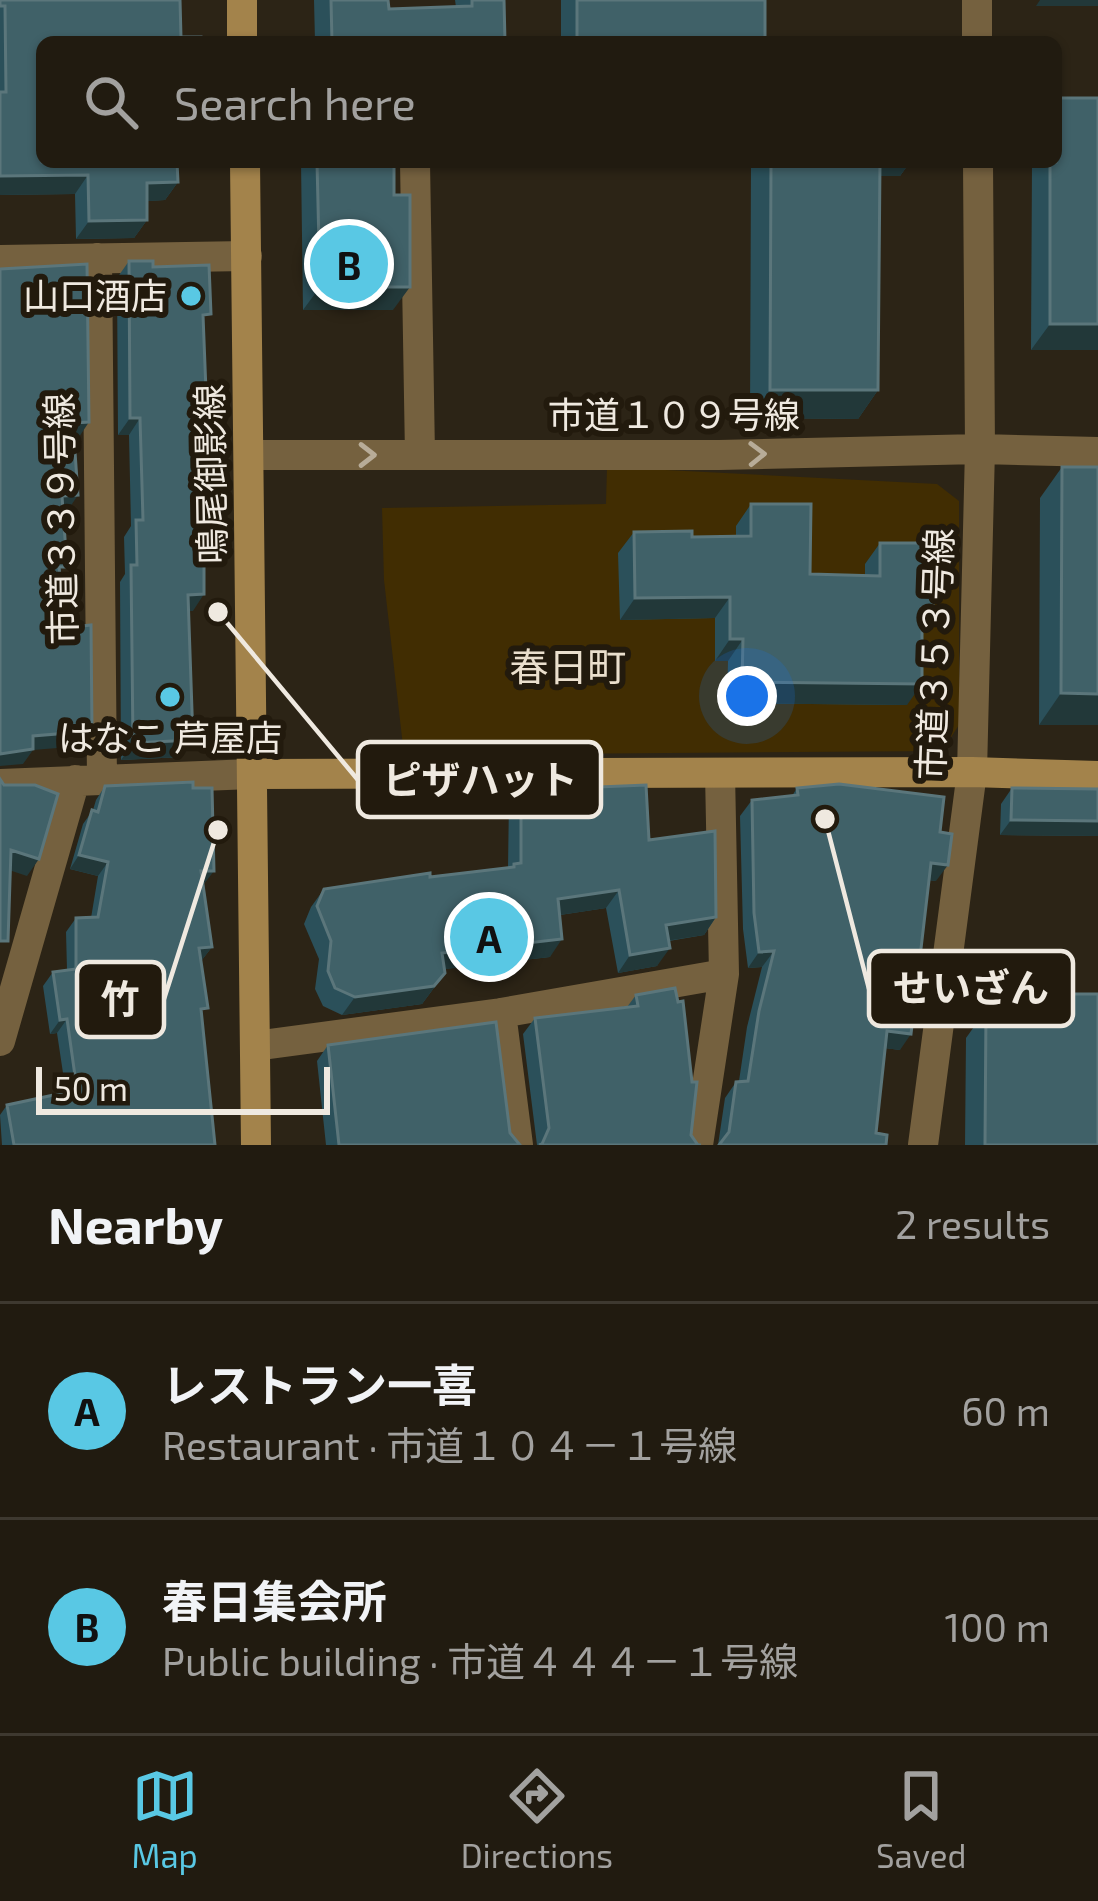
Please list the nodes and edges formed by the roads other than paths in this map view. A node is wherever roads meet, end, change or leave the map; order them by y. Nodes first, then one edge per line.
1 (242, 0) edge
2 (977, 0) edge
3 (242, 36) edge
4 (977, 36) edge
5 (245, 168) edge
6 (415, 168) edge
7 (978, 168) edge
8 (247, 256) junction
9 (97, 258) junction
10 (0, 260) edge
11 (980, 449) junction
12 (1098, 452) edge
13 (250, 454) junction
14 (420, 455) junction
15 (972, 772) junction
16 (720, 773) junction
17 (252, 775) junction
18 (1098, 776) edge
19 (88, 780) junction
20 (0, 784) edge
21 (724, 974) junction
22 (501, 1012) junction
23 (0, 1041) edge
24 (255, 1046) junction
25 (256, 1145) edge
26 (518, 1145) edge
27 (698, 1145) edge
28 (923, 1145) edge

1 - 3 street
2 - 4 street
5 - 8 street, 鳴尾御影線
6 - 14 street
7 - 11 street, 市道３５３号線
8 - 9 street
8 - 13 street, 鳴尾御影線
9 - 10 street
9 - 19 street, 市道３３９号線
11 - 12 street, 市道１０９号線
14 -> 11 street, 市道１０９号線
11 - 15 street, 市道３５３号線
13 -> 14 street, 市道１０９号線
13 - 17 street, 鳴尾御影線
15 - 16 street
15 - 18 street
15 - 28 street, 市道３５３号線
16 - 17 street
16 - 21 street
17 - 19 street
17 - 24 street, 鳴尾御影線
19 - 20 street
19 - 23 street, 市道３３９号線
21 - 22 street
21 - 27 street
22 - 24 street
22 - 26 street
24 - 25 street, 鳴尾御影線

